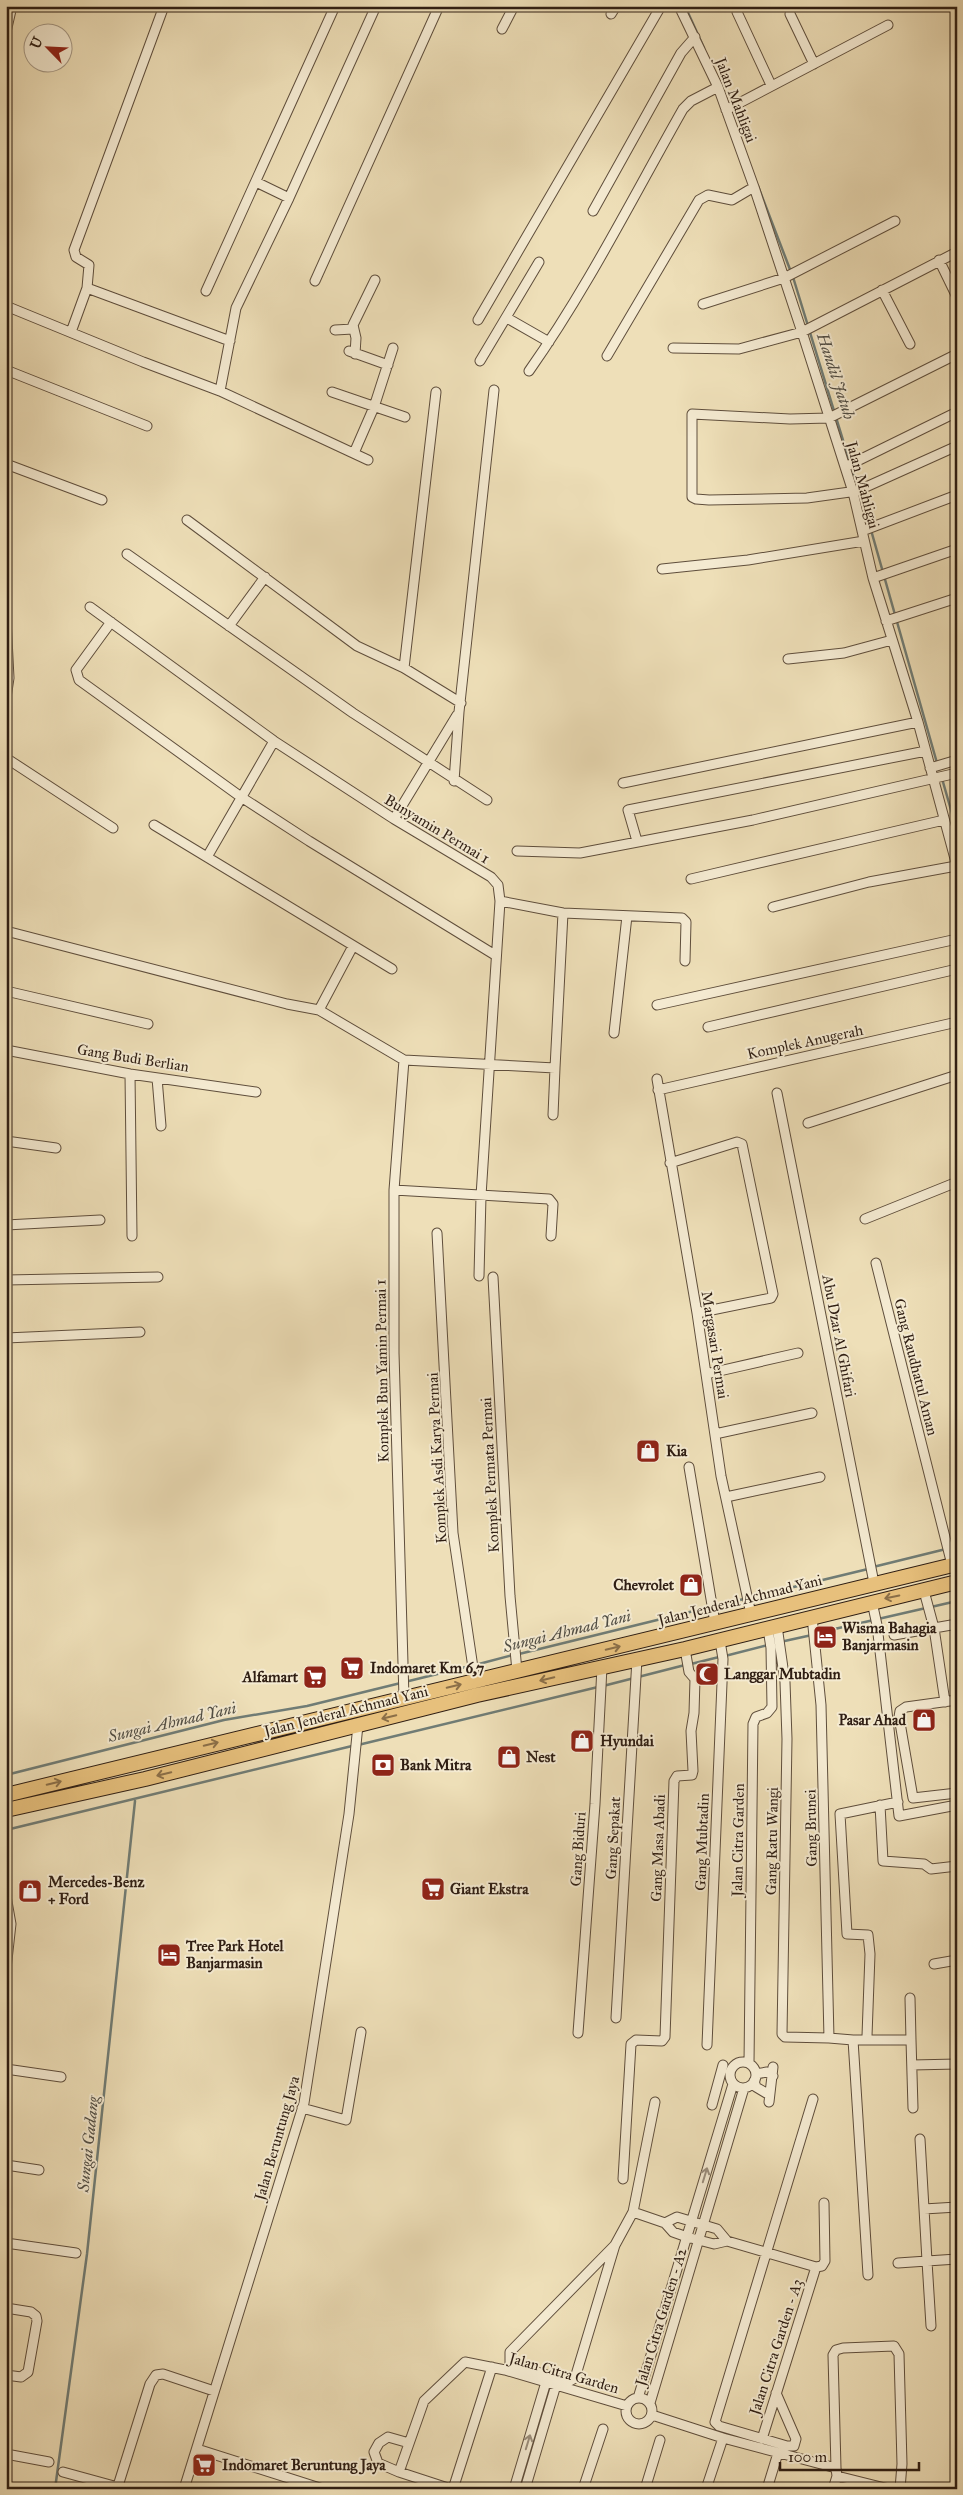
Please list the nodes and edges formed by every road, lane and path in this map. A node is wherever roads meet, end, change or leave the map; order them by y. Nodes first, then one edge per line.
1 (12, 6) edge
2 (164, 6) edge
3 (334, 6) edge
4 (376, 6) edge
5 (439, 6) edge
6 (514, 6) edge
7 (661, 6) edge
8 (679, 6) edge
9 (736, 12) dead end
10 (790, 14) dead end
11 (888, 25) dead end
12 (502, 29) dead end
13 (6, 32) edge
14 (695, 37) junction
15 (814, 64) junction
16 (770, 85) junction
17 (718, 88) junction
18 (728, 109) junction
19 (256, 182) junction
20 (754, 187) junction
21 (289, 198) junction
22 (593, 211) dead end
23 (895, 221) dead end
24 (957, 252) edge
25 (939, 260) junction
26 (539, 262) dead end
27 (789, 276) junction
28 (375, 280) dead end
29 (315, 281) dead end
30 (87, 288) junction
31 (882, 290) junction
32 (206, 291) dead end
33 (957, 297) edge
34 (703, 304) dead end
35 (6, 306) edge
36 (507, 318) junction
37 (478, 320) dead end
38 (353, 329) junction
39 (335, 330) dead end
40 (807, 330) junction
41 (71, 332) junction
42 (230, 341) junction
43 (549, 342) junction
44 (910, 344) dead end
45 (393, 348) dead end
46 (673, 348) dead end
47 (957, 354) edge
48 (607, 356) dead end
49 (480, 361) dead end
50 (388, 365) junction
51 (6, 370) edge
52 (528, 370) dead end
53 (494, 390) dead end
54 (220, 391) junction
55 (332, 392) dead end
56 (436, 392) dead end
57 (374, 407) junction
58 (957, 412) edge
59 (836, 416) junction
60 (405, 417) dead end
61 (147, 426) dead end
62 (957, 446) edge
63 (354, 453) junction
64 (368, 460) dead end
65 (6, 464) edge
66 (850, 464) junction
67 (859, 490) junction
68 (957, 495) edge
69 (102, 500) dead end
70 (187, 520) dead end
71 (868, 532) junction
72 (957, 549) edge
73 (128, 554) dead end
74 (662, 570) dead end
75 (880, 576) junction
76 (265, 577) junction
77 (957, 598) edge
78 (90, 607) dead end
79 (893, 618) junction
80 (6, 620) edge
81 (111, 622) junction
82 (229, 626) junction
83 (892, 640) junction
84 (788, 659) dead end
85 (404, 668) junction
86 (8, 677) edge
87 (6, 698) edge
88 (461, 703) junction
89 (459, 712) junction
90 (918, 722) junction
91 (274, 740) junction
92 (926, 752) junction
93 (6, 758) edge
94 (957, 760) edge
95 (428, 764) junction
96 (930, 768) junction
97 (957, 773) edge
98 (934, 779) junction
99 (454, 780) junction
100 (623, 783) dead end
101 (241, 797) junction
102 (486, 800) dead end
103 (394, 819) junction
104 (944, 820) junction
105 (154, 825) dead end
106 (113, 828) dead end
107 (637, 841) junction
108 (517, 851) dead end
109 (207, 857) junction
110 (957, 866) edge
111 (691, 879) dead end
112 (500, 901) junction
113 (773, 907) dead end
114 (562, 913) junction
115 (627, 916) junction
116 (6, 931) edge
117 (957, 939) edge
118 (353, 946) junction
119 (495, 956) junction
120 (685, 961) dead end
121 (957, 968) edge
122 (392, 969) dead end
123 (6, 991) edge
124 (657, 1005) dead end
125 (319, 1010) junction
126 (957, 1022) edge
127 (148, 1024) dead end
128 (708, 1027) dead end
129 (614, 1033) dead end
130 (6, 1050) edge
131 (404, 1060) junction
132 (490, 1063) junction
133 (555, 1068) junction
134 (130, 1074) junction
135 (957, 1075) edge
136 (157, 1078) junction
137 (657, 1079) dead end
138 (658, 1090) junction
139 (256, 1092) dead end
140 (777, 1093) dead end
141 (553, 1115) dead end
142 (808, 1123) dead end
143 (161, 1126) dead end
144 (6, 1140) edge
145 (56, 1148) dead end
146 (670, 1163) junction
147 (957, 1182) edge
148 (394, 1190) junction
149 (481, 1196) junction
150 (865, 1219) dead end
151 (100, 1220) dead end
152 (6, 1225) edge
153 (437, 1233) dead end
154 (132, 1236) dead end
155 (552, 1236) dead end
156 (876, 1263) dead end
157 (479, 1276) dead end
158 (158, 1277) dead end
159 (493, 1278) dead end
160 (6, 1280) edge
161 (697, 1313) junction
162 (140, 1332) dead end
163 (6, 1338) edge
164 (798, 1353) dead end
165 (706, 1374) junction
166 (812, 1414) dead end
167 (715, 1434) junction
168 (689, 1467) dead end
169 (820, 1477) dead end
170 (726, 1496) junction
171 (952, 1556) edge
172 (871, 1573) junction
173 (957, 1582) edge
174 (872, 1602) junction
175 (927, 1602) junction
176 (749, 1607) junction
177 (715, 1623) junction
178 (957, 1624) edge
179 (814, 1628) junction
180 (934, 1628) junction
181 (894, 1634) dead end
182 (774, 1638) junction
183 (722, 1651) junction
184 (568, 1659) junction
185 (637, 1659) junction
186 (687, 1660) junction
187 (602, 1667) junction
188 (517, 1671) junction
189 (571, 1674) junction
190 (475, 1681) junction
191 (404, 1687) junction
192 (957, 1700) edge
193 (945, 1702) junction
194 (358, 1725) junction
195 (957, 1793) edge
196 (6, 1795) edge
197 (898, 1802) junction
198 (880, 1805) junction
199 (957, 1805) edge
200 (6, 1810) edge
201 (957, 1866) edge
202 (6, 1896) edge
203 (8, 1950) edge
204 (957, 1960) edge
205 (934, 1964) dead end
206 (6, 1969) edge
207 (910, 1998) dead end
208 (616, 2018) dead end
209 (361, 2032) dead end
210 (578, 2033) dead end
211 (867, 2036) dead end
212 (829, 2038) junction
213 (852, 2040) junction
214 (911, 2040) junction
215 (707, 2045) dead end
216 (749, 2063) junction
217 (957, 2064) edge
218 (912, 2065) junction
219 (6, 2069) edge
220 (726, 2076) junction
221 (61, 2077) dead end
222 (755, 2078) junction
223 (744, 2088) junction
224 (769, 2091) junction
225 (813, 2099) dead end
226 (655, 2102) dead end
227 (769, 2102) dead end
228 (712, 2105) dead end
229 (302, 2108) junction
230 (913, 2108) dead end
231 (920, 2139) dead end
232 (6, 2164) edge
233 (39, 2170) dead end
234 (622, 2179) dead end
235 (824, 2203) dead end
236 (957, 2207) edge
237 (924, 2209) junction
238 (633, 2212) junction
239 (691, 2222) junction
240 (666, 2223) junction
241 (703, 2225) junction
242 (687, 2237) junction
243 (699, 2240) junction
244 (727, 2241) junction
245 (6, 2243) edge
246 (615, 2245) junction
247 (76, 2253) dead end
248 (766, 2253) junction
249 (957, 2259) edge
250 (927, 2261) junction
251 (898, 2263) dead end
252 (818, 2268) junction
253 (868, 2275) dead end
254 (6, 2308) edge
255 (931, 2326) dead end
256 (492, 2367) junction
257 (6, 2375) edge
258 (546, 2382) junction
259 (556, 2385) junction
260 (214, 2392) junction
261 (776, 2393) junction
262 (638, 2398) junction
263 (650, 2403) junction
264 (627, 2406) junction
265 (652, 2415) junction
266 (603, 2429) dead end
267 (722, 2438) junction
268 (762, 2439) junction
269 (660, 2440) dead end
270 (409, 2443) junction
271 (197, 2449) junction
272 (778, 2453) junction
273 (6, 2454) edge
274 (49, 2462) dead end
275 (63, 2472) dead end
276 (399, 2472) junction
277 (836, 2472) junction
278 (120, 2488) edge
279 (184, 2489) edge
280 (323, 2489) edge
281 (452, 2489) edge
282 (514, 2489) edge
283 (525, 2489) edge
284 (584, 2489) edge
285 (645, 2489) edge
286 (706, 2489) edge
287 (767, 2489) edge
288 (833, 2489) edge
289 (889, 2489) edge
290 (900, 2489) edge

1 - 13 street
2 - 30 street
3 - 19 street
4 - 21 street
5 - 29 street
6 - 12 street
7 - 37 street
8 - 14 street, Jalan Mahligai
9 - 16 street
10 - 15 street
11 - 15 street
14 - 17 street, Jalan Mahligai
14 - 22 street
15 - 16 street
16 - 18 street
17 - 18 street, Jalan Mahligai
17 - 43 street
18 - 20 street, Jalan Mahligai
19 - 21 street
19 - 32 street
20 - 27 street, Jalan Mahligai
20 - 48 street
21 - 42 street
23 - 27 street
24 - 25 street
25 - 31 street
25 - 33 street
26 - 36 street
27 - 34 street
27 - 40 street, Jalan Mahligai
28 - 38 street
30 - 41 street
30 - 42 street
31 - 40 street
31 - 44 street
35 - 41 street
36 - 43 street
36 - 49 street
38 - 39 street
38 - 50 street
40 - 46 street
40 - 59 street, Jalan Mahligai
41 - 54 street
42 - 54 street
43 - 52 street
45 - 50 street
47 - 59 street
50 - 57 street
51 - 61 street
53 - 88 street
54 - 63 street
55 - 57 street
56 - 85 street
57 - 60 street
57 - 63 street
58 - 66 street
59 - 66 street, Jalan Mahligai
59 - 67 street
62 - 67 street
63 - 64 street
65 - 69 street
66 - 67 street, Jalan Mahligai
67 - 71 street, Jalan Mahligai
68 - 71 street
70 - 76 street
71 - 74 street
71 - 75 street, Jalan Mahligai
72 - 75 street
73 - 82 street
75 - 79 street, Jalan Mahligai
76 - 82 street
76 - 85 street
77 - 79 street
78 - 81 street, Bunyamin Permai 1
79 - 83 street, Jalan Mahligai
80 - 86 street
81 - 91 street, Bunyamin Permai 1
81 - 101 street
82 - 95 street
83 - 84 street
83 - 90 street, Jalan Mahligai
85 - 88 street
86 - 87 street
88 - 89 street
89 - 95 street
89 - 99 street
90 - 92 street, Jalan Mahligai
90 - 100 street
91 - 101 street
91 - 103 street, Bunyamin Permai 1
92 - 96 street, Jalan Mahligai
92 - 107 street
93 - 106 street
94 - 96 street
95 - 99 street
95 - 103 street
96 - 98 street, Jalan Mahligai
97 - 98 street
98 - 104 street, Jalan Mahligai
98 - 107 street
99 - 102 street
101 - 109 street
101 - 119 street
103 - 112 street, Bunyamin Permai 1
104 - 110 street, Jalan Mahligai
104 - 111 street
105 - 109 street
107 - 108 street
109 - 118 street
110 - 113 street
112 - 114 street
112 - 119 street, Bunyamin Permai 1
114 - 115 street
114 - 133 street
115 - 120 street
115 - 129 street
116 - 125 street
117 - 124 street
118 - 122 street
118 - 125 street
119 - 132 street, Bunyamin Permai 1
121 - 128 street
123 - 127 street
125 - 131 street
126 - 138 street, Komplek Anugerah
130 - 134 street, Gang Budi Berlian
131 - 132 street
131 - 148 street, Komplek Bun Yamin Permai 1
132 - 133 street
132 - 149 street, Bunyamin Permai 1
133 - 141 street
134 - 136 street, Gang Budi Berlian
134 - 154 street
135 - 142 street
136 - 139 street, Gang Budi Berlian
136 - 143 street
137 - 138 street, Margasari Permai
138 - 146 street, Margasari Permai
140 - 172 street, Abu Dzar Al Ghifari
144 - 145 street
146 - 161 street, Margasari Permai
146 - 161 street
147 - 150 street
148 - 149 street
148 - 191 street, Komplek Bun Yamin Permai 1
149 - 155 street
149 - 157 street, Bunyamin Permai 1
151 - 152 street
153 - 190 street, Komplek Asdi Karya Permai
156 - 171 street, Gang Raudhatul Aman
158 - 160 street
159 - 188 street, Komplek Permata Permai
161 - 165 street, Margasari Permai
162 - 163 street
164 - 165 street
165 - 167 street, Margasari Permai
166 - 167 street
167 - 170 street, Margasari Permai
168 - 177 street
169 - 170 street
170 - 176 street, Margasari Permai
171 - 172 highway, Jalan Jenderal Achmad Yani
172 - 176 highway, Jalan Jenderal Achmad Yani
173 - 175 highway, Jalan Jenderal Achmad Yani
175 -> 174 highway, Jalan Jenderal Achmad Yani
174 - 179 highway, Jalan Jenderal Achmad Yani
174 - 197 street
175 - 180 street
176 - 177 highway, Jalan Jenderal Achmad Yani
184 -> 177 highway, Jalan Jenderal Achmad Yani
178 - 180 street
179 - 182 highway, Jalan Jenderal Achmad Yani
179 - 212 street, Gang Brunei
180 - 181 street
180 - 193 street
182 - 183 highway, Jalan Jenderal Achmad Yani
182 - 212 street, Gang Ratu Wangi
182 - 216 street, Jalan Citra Garden
183 - 186 highway, Jalan Jenderal Achmad Yani
183 - 215 street, Gang Mubtadin
184 - 188 highway, Jalan Jenderal Achmad Yani
184 - 189 highway
185 - 186 highway, Jalan Jenderal Achmad Yani
185 - 187 highway, Jalan Jenderal Achmad Yani
185 - 208 street, Gang Sepakat
186 - 234 street, Gang Masa Abadi
187 - 189 highway, Jalan Jenderal Achmad Yani
187 - 210 street, Gang Biduri
188 - 190 highway, Jalan Jenderal Achmad Yani
189 -> 194 highway, Jalan Jenderal Achmad Yani
191 -> 190 highway, Jalan Jenderal Achmad Yani
196 -> 191 highway, Jalan Jenderal Achmad Yani
192 - 193 street
193 - 195 street
194 -> 200 highway, Jalan Jenderal Achmad Yani
194 - 229 street, Jalan Beruntung Jaya
197 - 198 street
197 - 199 street
198 - 201 street
198 - 211 street
202 - 203 street
203 - 206 street
204 - 205 street
207 - 214 street
209 - 229 street
212 - 213 street
213 - 214 street
213 - 253 street
214 - 218 street
216 - 220 street
216 - 222 street
217 - 218 street
218 - 230 street
219 - 221 street
220 - 223 street
220 - 228 street
239 -> 220 street
222 - 223 street
222 - 224 street
222 - 224 street
223 - 241 street, Jalan Citra Garden - A2
224 - 227 street
225 - 248 street
226 - 238 street
229 - 260 street, Jalan Beruntung Jaya
231 - 237 street
232 - 233 street
235 - 252 street, Jalan Citra Garden - A3
236 - 237 street
237 - 250 street
238 - 240 street
238 - 246 street
239 - 240 street
239 - 241 street
239 - 242 street
240 - 242 street
241 - 243 street, Jalan Citra Garden - A2
241 - 244 street
242 - 243 street
242 - 262 street
243 - 244 street
243 - 263 street, Jalan Citra Garden - A2
244 - 248 street
245 - 247 street
246 - 246 street, Jalan Citra Garden
248 - 252 street
248 - 268 street
249 - 250 street
250 - 251 street
250 - 255 street
252 - 261 street, Jalan Citra Garden - A3
254 - 257 street
256 - 258 street, Jalan Citra Garden
256 - 270 street, Jalan Citra Garden
256 - 281 street
258 - 259 street, Jalan Citra Garden
282 -> 258 street
259 - 264 street, Jalan Citra Garden
259 - 283 street
260 - 271 street, Jalan Beruntung Jaya
260 - 278 street
261 - 268 street, Jalan Citra Garden - A3
261 - 268 street
262 - 263 street, Jalan Citra Garden
262 - 264 street, Jalan Citra Garden
263 - 265 street
264 - 265 street, Jalan Citra Garden
265 - 267 street
266 - 284 street
267 - 272 street
267 - 286 street
269 - 285 street
270 - 276 street
270 - 276 street
271 - 279 street, Jalan Beruntung Jaya
271 - 280 street
272 - 277 street
272 - 287 street
273 - 274 street
275 - 278 street
276 - 281 street
277 - 288 street
277 - 289 street
277 - 290 street

